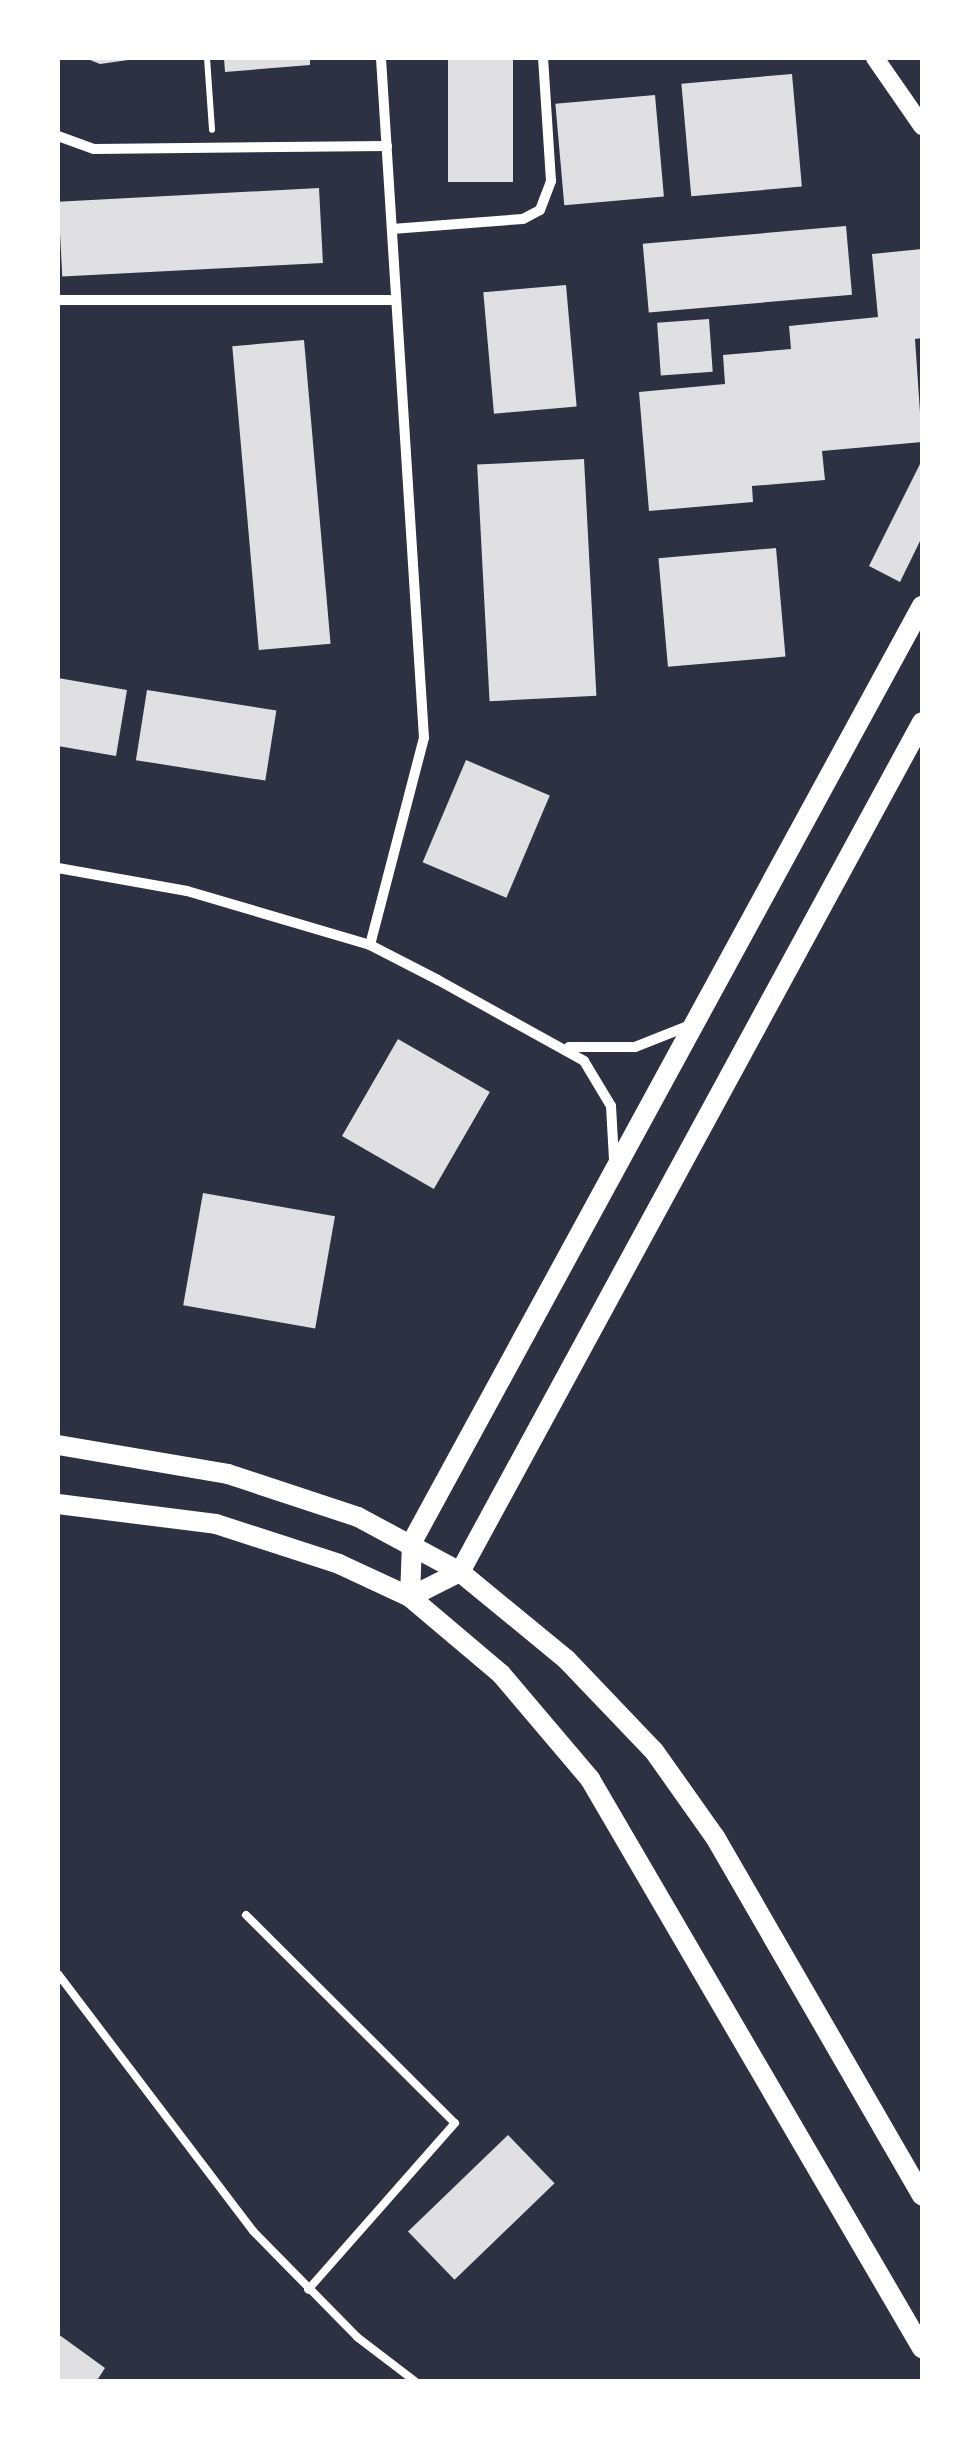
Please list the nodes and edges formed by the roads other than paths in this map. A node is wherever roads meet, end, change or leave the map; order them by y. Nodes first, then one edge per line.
1 (381, 58) edge
2 (544, 58) edge
3 (875, 58) edge
4 (922, 126) edge
5 (58, 136) edge
6 (386, 146) junction
7 (392, 229) junction
8 (58, 300) edge
9 (396, 300) junction
10 (922, 606) edge
11 (922, 722) edge
12 (58, 868) edge
13 (370, 945) junction
14 (695, 1023) junction
15 (564, 1046) junction
16 (614, 1172) junction
17 (58, 1445) edge
18 (58, 1504) edge
19 (412, 1542) junction
20 (460, 1572) junction
21 (410, 1597) junction
22 (246, 1915) dead end
23 (58, 1974) edge
24 (922, 2196) edge
25 (308, 2290) junction
26 (922, 2348) edge
27 (416, 2382) edge

1 - 6 street
2 - 7 street
3 - 4 street
5 - 6 street
6 - 7 street
7 - 9 street
8 - 9 street
9 - 13 street
10 - 14 main road
11 - 20 main road
12 - 13 street
13 - 15 street
14 - 15 street
14 - 16 main road
15 - 16 street
16 - 19 main road
17 - 19 main road
18 - 21 main road
19 - 20 main road
19 - 21 main road
20 - 21 main road
20 - 24 main road
21 - 26 main road
22 - 25 lane
23 - 25 lane
25 - 27 lane

